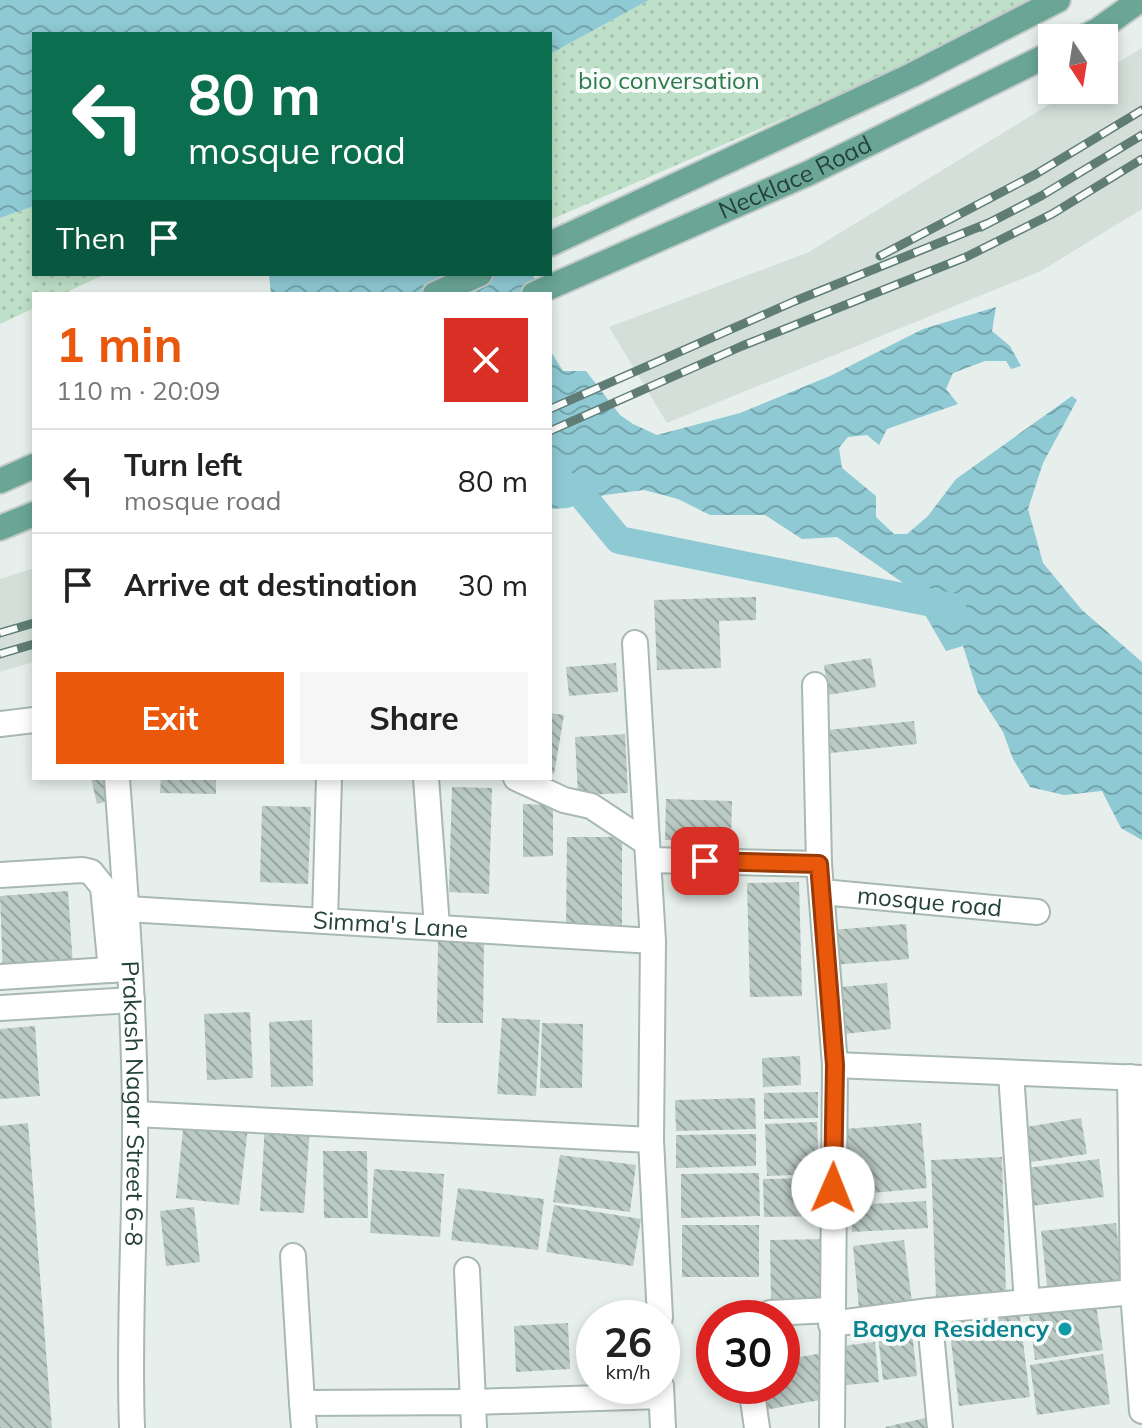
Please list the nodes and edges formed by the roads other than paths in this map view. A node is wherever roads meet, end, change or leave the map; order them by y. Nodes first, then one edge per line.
1 (1058, 0) edge
2 (1140, 0) edge
3 (1106, 24) edge
4 (1038, 60) edge
5 (552, 243) edge
6 (476, 276) edge
7 (440, 292) edge
8 (538, 292) edge
9 (32, 467) edge
10 (0, 481) edge
11 (32, 515) edge
12 (0, 528) edge
13 (635, 643) dead end
14 (815, 685) dead end
15 (32, 720) edge
16 (0, 724) edge
17 (117, 780) edge
18 (329, 780) edge
19 (426, 780) edge
20 (520, 780) edge
21 (648, 852) junction
22 (819, 864) junction
23 (0, 875) edge
24 (822, 892) junction
25 (127, 909) junction
26 (1037, 912) dead end
27 (325, 920) junction
28 (437, 927) junction
29 (653, 941) junction
30 (120, 969) junction
31 (0, 977) edge
32 (132, 1000) junction
33 (0, 1008) edge
34 (835, 1065) junction
35 (1011, 1074) junction
36 (1136, 1077) edge
37 (135, 1114) junction
38 (651, 1140) junction
39 (293, 1256) dead end
40 (467, 1270) dead end
41 (1133, 1292) junction
42 (659, 1300) edge
43 (1027, 1302) junction
44 (929, 1311) junction
45 (800, 1315) edge
46 (831, 1317) junction
47 (576, 1396) edge
48 (473, 1402) junction
49 (302, 1403) junction
50 (662, 1404) edge
51 (754, 1404) edge
52 (1142, 1411) edge
53 (132, 1428) edge
54 (304, 1428) edge
55 (474, 1428) edge
56 (663, 1428) edge
57 (757, 1428) edge
58 (832, 1428) edge
59 (940, 1428) edge

1 - 5 main road, Necklace Road
2 - 3 main road
4 - 8 main road, Necklace Road
6 - 7 main road
9 - 10 main road
11 - 12 main road
13 - 21 street
14 - 22 street
15 - 16 street
17 - 25 street, Prakash Nagar Street 6-8
18 - 27 street
19 - 28 street
20 - 21 street
21 - 22 street
21 - 29 street
22 - 24 street
23 - 30 street
24 - 26 street, mosque road
24 - 34 street
25 - 27 street, Simma's Lane
25 - 30 street, Prakash Nagar Street 6-8
27 - 28 street, Simma's Lane
28 - 29 street, Simma's Lane
29 - 38 street
30 - 31 street
30 - 32 street, Prakash Nagar Street 6-8
32 - 33 street
32 - 37 street, Prakash Nagar Street 6-8
34 - 35 street
34 - 46 street
35 - 36 street
35 - 43 street
36 - 41 street
37 - 38 street
37 - 53 street, Prakash Nagar Street 6-8
38 - 42 street
39 - 49 street
40 - 48 street
41 - 43 street
41 - 52 street
43 - 44 street
44 - 46 street
44 - 59 street
45 - 46 street
46 - 58 street
47 - 48 street
48 - 49 street
48 - 55 street
49 - 54 street
50 - 56 street
51 - 57 street

